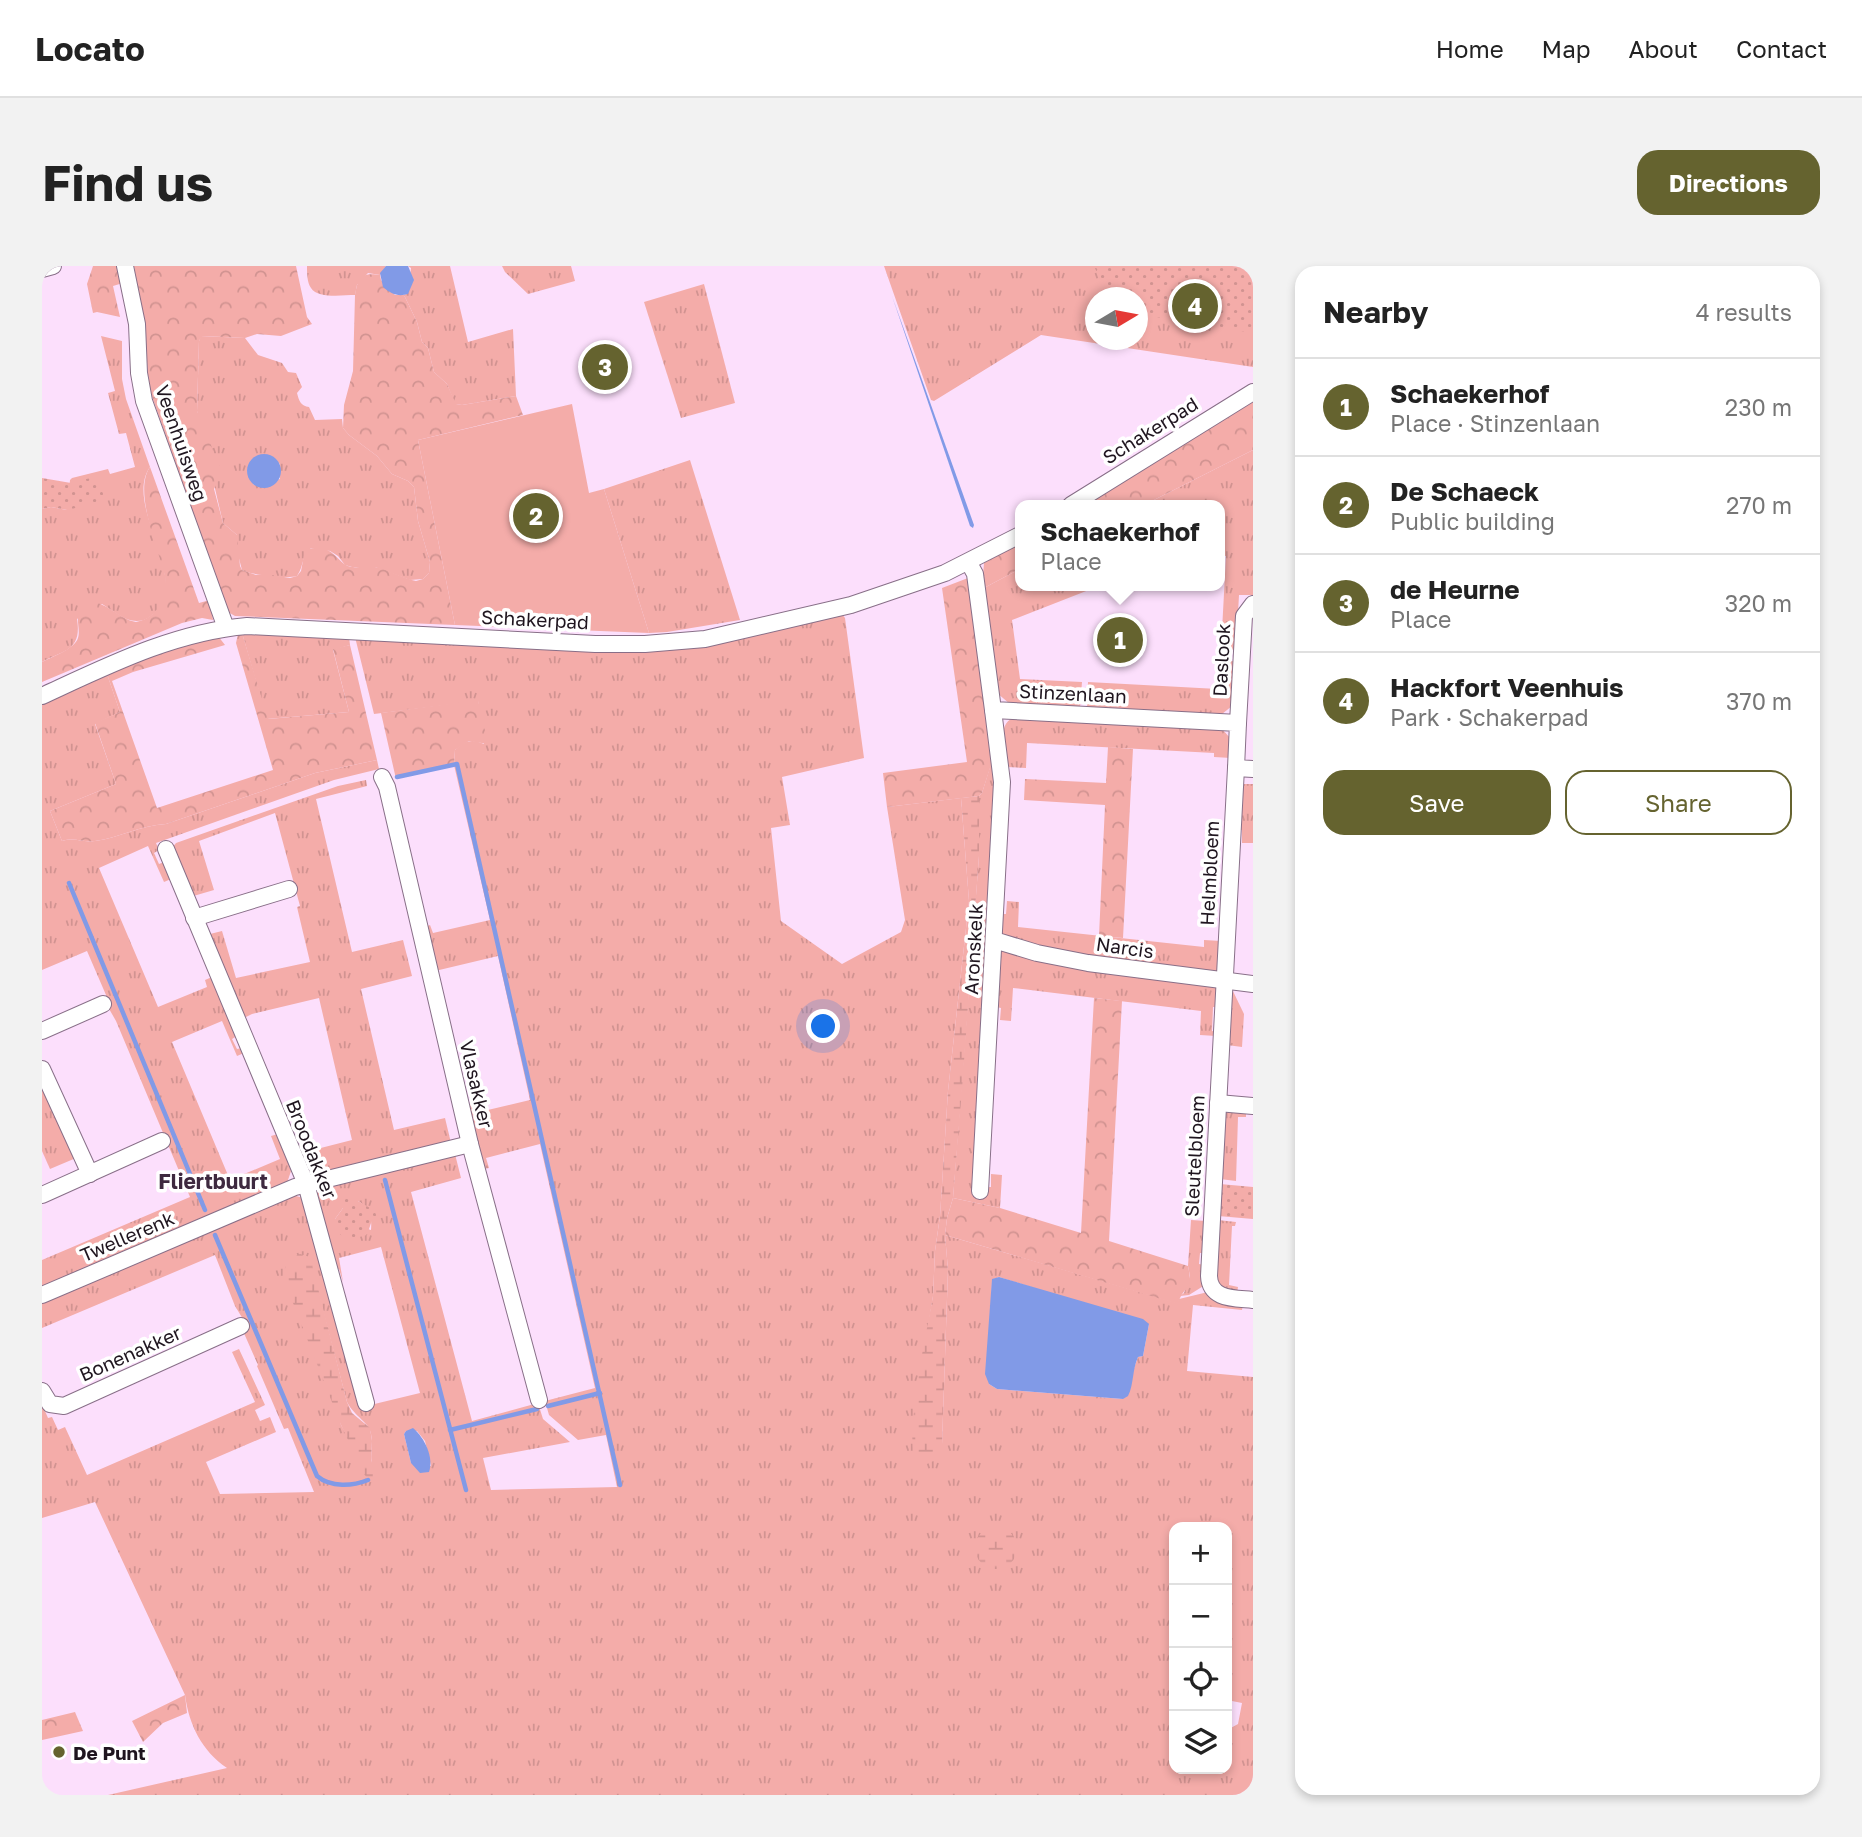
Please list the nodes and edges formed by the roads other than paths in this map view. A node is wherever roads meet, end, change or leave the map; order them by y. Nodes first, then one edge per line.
1 (53, 266) edge
2 (125, 266) edge
3 (42, 269) edge
4 (1253, 392) edge
5 (1079, 500) edge
6 (1015, 538) edge
7 (969, 562) junction
8 (1253, 604) edge
9 (226, 628) junction
10 (42, 696) edge
11 (993, 710) junction
12 (1238, 723) junction
13 (1236, 768) junction
14 (1253, 769) edge
15 (382, 777) dead end
16 (166, 849) dead end
17 (289, 888) dead end
18 (194, 918) junction
19 (994, 940) junction
20 (1225, 981) junction
21 (1253, 985) edge
22 (103, 1004) dead end
23 (42, 1031) edge
24 (42, 1069) edge
25 (1218, 1102) junction
26 (1253, 1106) edge
27 (162, 1142) dead end
28 (470, 1144) junction
29 (90, 1174) junction
30 (306, 1184) junction
31 (980, 1191) dead end
32 (42, 1195) edge
33 (42, 1295) edge
34 (1253, 1300) edge
35 (241, 1326) dead end
36 (42, 1391) edge
37 (540, 1400) dead end
38 (366, 1403) dead end

1 - 3 street
2 - 9 street, Veenhuisweg
4 - 5 street, Schakerpad
6 - 7 street, Schakerpad
7 - 9 street, Schakerpad
7 - 11 street, Stinzenlaan
8 - 12 street, Daslook
9 - 10 street, Schakerpad
11 - 12 street, Stinzenlaan
11 - 19 street, Aronskelk
12 - 13 street
13 - 14 street
13 - 20 street, Helmbloem
15 - 28 street, Vlasakker
16 - 18 street, Broodakker
17 - 18 street
18 - 30 street, Broodakker
19 - 20 street, Narcis
19 - 31 street, Aronskelk
20 - 21 street, Narcis
20 - 25 street, Sleutelbloem
22 - 23 street
24 - 29 street
25 - 26 street
25 - 34 street, Sleutelbloem
27 - 29 street
28 - 30 street, Twellerenk
28 - 37 street, Vlasakker
29 - 32 street
30 - 33 street, Twellerenk
30 - 38 street, Broodakker
35 - 36 street, Bonenakker

